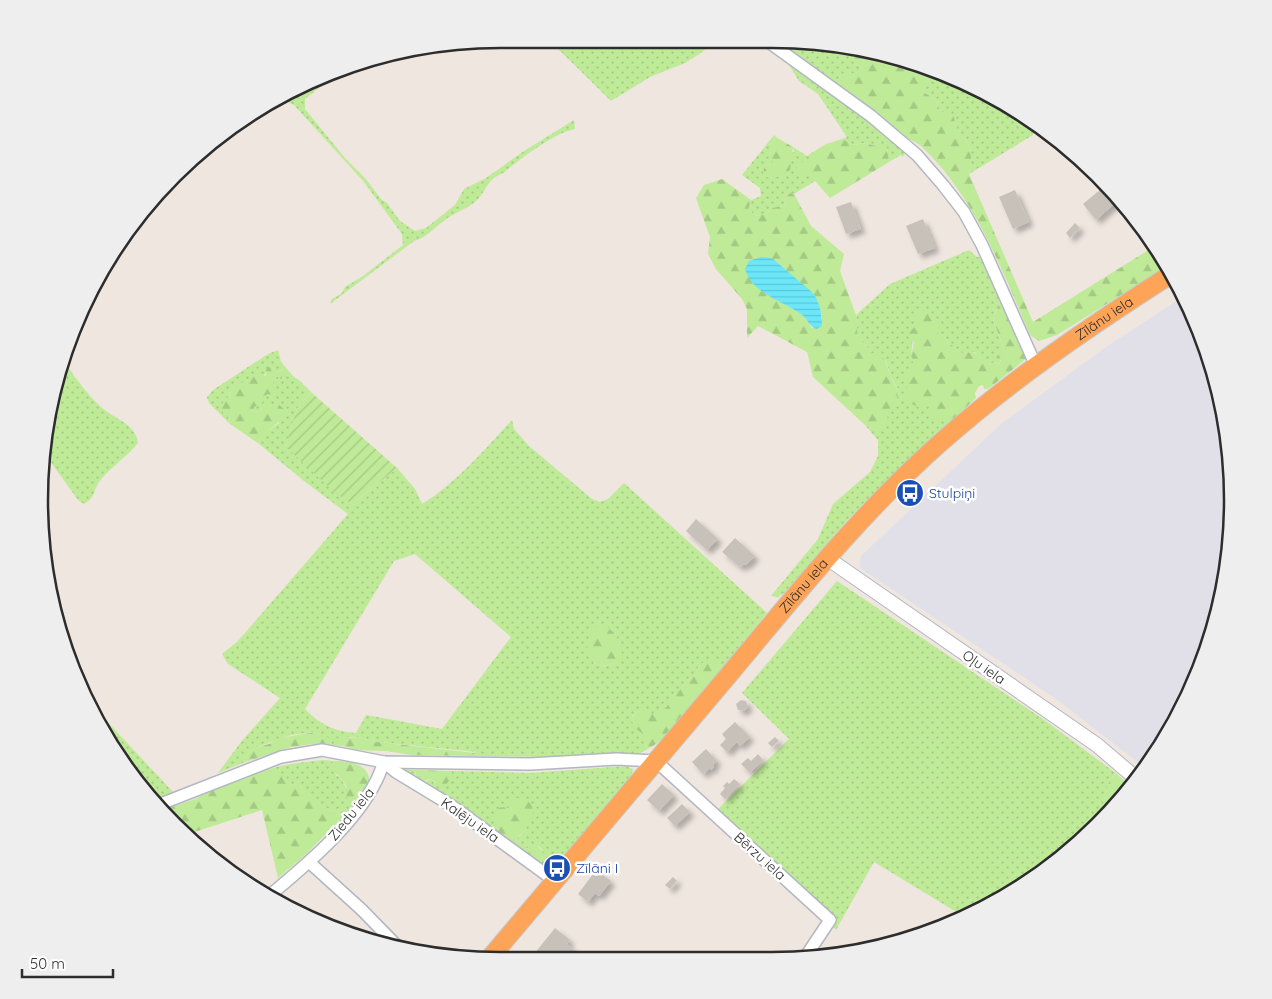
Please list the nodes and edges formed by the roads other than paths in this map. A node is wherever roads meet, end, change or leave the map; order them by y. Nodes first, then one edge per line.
1 (777, 48) edge
2 (1166, 278) edge
3 (1036, 366) junction
4 (827, 558) junction
5 (656, 761) junction
6 (384, 762) junction
7 (1131, 774) edge
8 (164, 803) edge
9 (309, 862) junction
10 (555, 881) junction
11 (274, 892) edge
12 (389, 937) edge
13 (810, 950) edge
14 (495, 952) edge

1 - 3 street
2 - 3 highway, Zīlānu iela
3 - 4 highway, Zīlānu iela
4 - 5 highway, Zīlānu iela
4 - 7 street, Oļu iela
5 - 6 street
5 - 10 highway, Zīlānu iela
5 - 13 street, Bērzu iela
6 - 8 street
6 - 9 street, Ziedu iela
6 - 10 street, Kalēju iela
9 - 11 street, Ziedu iela
9 - 12 street
10 - 14 highway, Zīlānu iela

